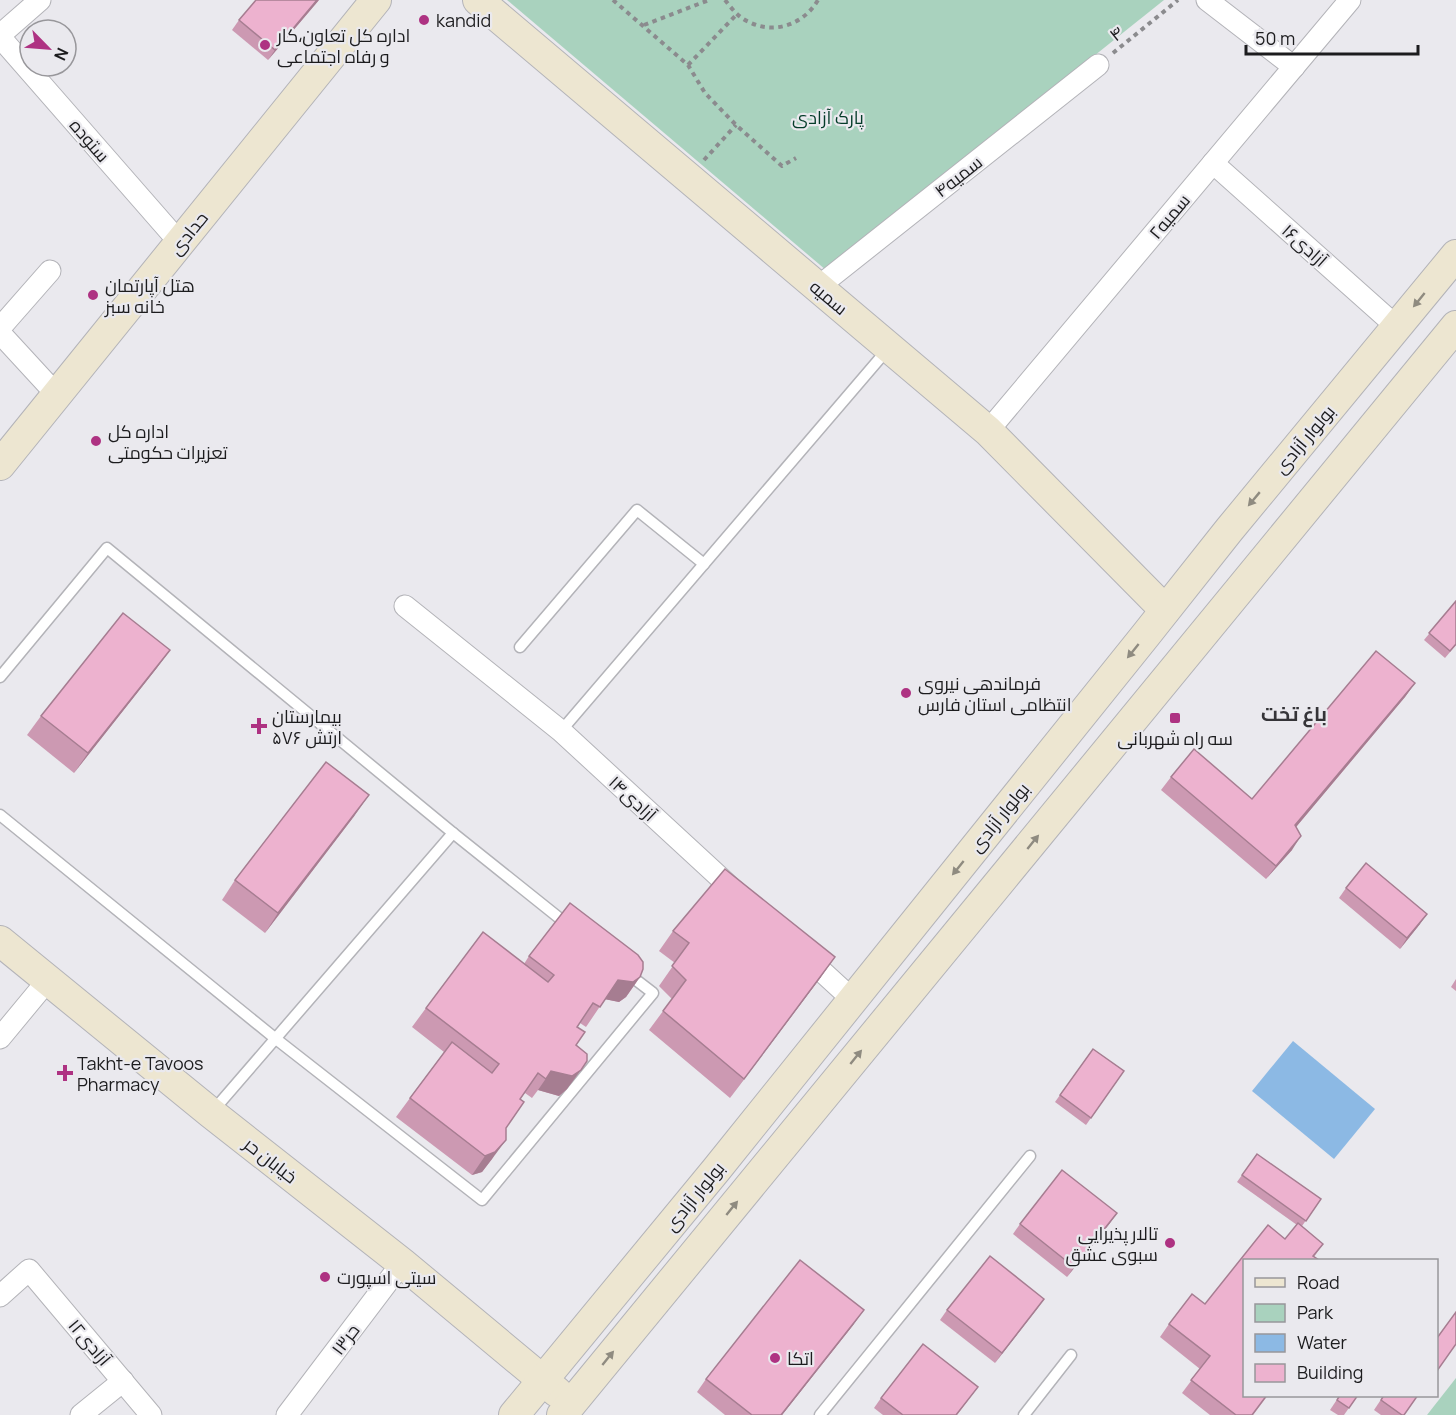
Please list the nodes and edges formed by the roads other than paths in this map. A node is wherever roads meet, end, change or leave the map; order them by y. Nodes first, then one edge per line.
1 (40, 0) edge
2 (376, 0) edge
3 (478, 0) edge
4 (1207, 0) edge
5 (1350, 0) edge
6 (0, 36) edge
7 (1098, 65) road end
8 (1294, 67) junction
9 (1213, 163) junction
10 (180, 243) junction
11 (1456, 255) edge
12 (50, 270) dead end
13 (818, 287) junction
14 (1456, 326) edge
15 (1397, 327) junction
16 (0, 328) edge
17 (0, 333) edge
18 (889, 348) junction
19 (1368, 361) junction
20 (1403, 392) junction
21 (57, 395) junction
22 (988, 431) junction
23 (0, 465) edge
24 (704, 564) junction
25 (405, 606) dead end
26 (1165, 610) junction
27 (520, 647) dead end
28 (0, 677) edge
29 (561, 731) junction
30 (0, 815) edge
31 (453, 833) junction
32 (755, 910) edge
33 (580, 935) edge
34 (0, 941) edge
35 (790, 942) edge
36 (617, 964) edge
37 (48, 980) junction
38 (852, 999) junction
39 (0, 1038) edge
40 (276, 1039) junction
41 (211, 1113) junction
42 (1030, 1156) dead end
43 (402, 1263) junction
44 (0, 1296) edge
45 (1071, 1355) dead end
46 (542, 1381) junction
47 (123, 1382) junction
48 (570, 1409) edge
49 (81, 1415) edge
50 (151, 1415) edge
51 (287, 1415) edge
52 (514, 1415) edge
53 (820, 1415) edge
54 (1024, 1415) edge

1 - 6 street
2 - 10 main road, حدادی
3 - 13 main road, سمیه
4 - 8 street
5 - 8 street, ۲سمیه
6 - 10 street, ستوده
7 - 13 street, سمیه۴
8 - 9 street, ۲سمیه
9 - 15 street, آزادی۱۶
9 - 22 street, ۲سمیه
10 - 21 main road, حدادی
11 -> 15 main road, بولوار آزادی
12 - 16 street
13 - 18 main road, سمیه
14 - 20 main road, بولوار آزادی
15 - 19 main road, بولوار آزادی
17 - 21 street
18 - 22 main road, سمیه
18 - 24 lane
19 - 20 main road
19 -> 26 main road, بولوار آزادی
48 -> 20 main road, بولوار آزادی
21 - 23 main road, حدادی
22 - 26 main road, سمیه
24 - 27 lane
24 - 29 lane
25 - 29 street, آزادی۱۴
26 -> 38 main road, بولوار آزادی
28 - 31 lane
29 - 32 street, آزادی۱۴
30 - 40 lane
31 - 33 lane
31 - 40 lane
34 - 37 main road, خیابان حر
35 - 38 street
36 - 40 lane
37 - 39 street
37 - 41 main road, خیابان حر
38 - 46 main road, بولوار آزادی
40 - 41 lane
41 - 43 main road, خیابان حر
42 - 53 lane
43 - 46 main road, خیابان حر
43 - 51 street, حر۱۳
44 - 47 street, آزادی۱۲
45 - 54 lane
46 - 48 main road, خیابان حر
46 - 52 main road, بولوار آزادی
47 - 49 street
47 - 50 street, آزادی۱۲

